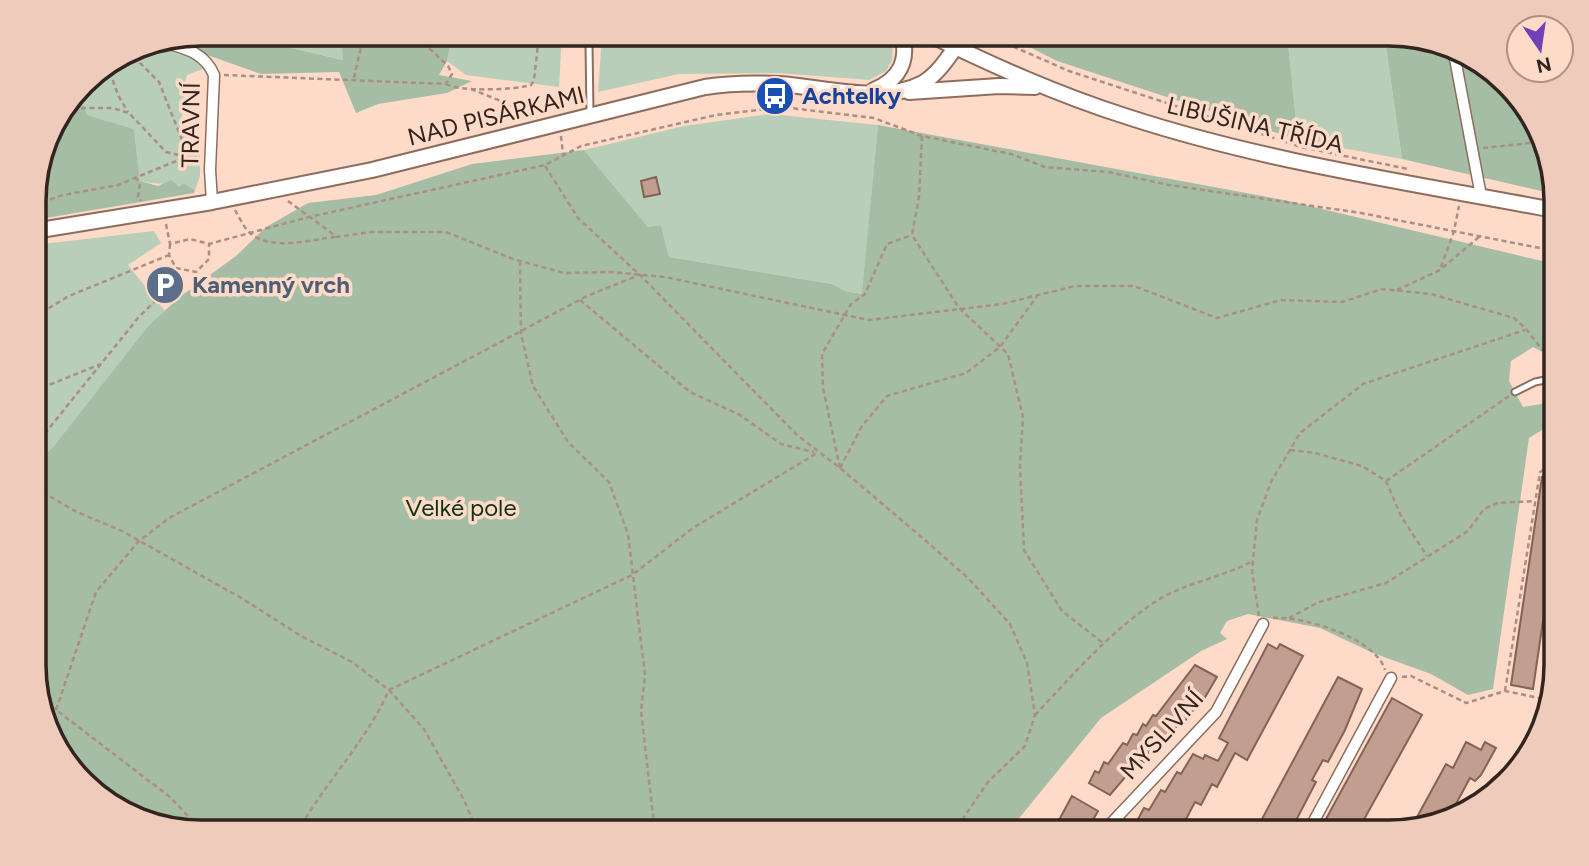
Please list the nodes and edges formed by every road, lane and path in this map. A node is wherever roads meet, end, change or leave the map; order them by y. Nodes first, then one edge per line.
1 (361, 46) edge
2 (427, 46) edge
3 (538, 46) edge
4 (589, 46) edge
5 (904, 46) edge
6 (952, 46) edge
7 (1012, 46) edge
8 (178, 47) edge
9 (956, 48) junction
10 (136, 59) edge
11 (1455, 60) edge
12 (111, 74) edge
13 (214, 75) junction
14 (354, 79) junction
15 (446, 84) junction
16 (470, 89) junction
17 (1050, 89) junction
18 (869, 92) junction
19 (77, 108) edge
20 (129, 113) junction
21 (590, 116) junction
22 (557, 125) junction
23 (922, 136) junction
24 (1533, 143) edge
25 (1473, 149) junction
26 (563, 154) junction
27 (190, 156) junction
28 (199, 159) junction
29 (545, 165) junction
30 (210, 170) junction
31 (1415, 172) dead end
32 (135, 177) junction
33 (273, 190) junction
34 (1461, 193) junction
35 (1481, 196) junction
36 (46, 201) edge
37 (212, 202) junction
38 (1544, 208) edge
39 (163, 211) junction
40 (309, 217) junction
41 (46, 229) edge
42 (1454, 231) junction
43 (250, 234) junction
44 (912, 235) junction
45 (1480, 236) junction
46 (337, 237) junction
47 (170, 244) junction
48 (209, 244) junction
49 (1544, 249) edge
50 (169, 255) junction
51 (520, 261) junction
52 (176, 268) junction
53 (1440, 270) junction
54 (640, 275) junction
55 (1394, 291) junction
56 (1037, 296) junction
57 (580, 299) junction
58 (959, 308) junction
59 (46, 310) edge
60 (844, 316) junction
61 (1526, 329) junction
62 (521, 334) junction
63 (1000, 346) junction
64 (1544, 352) edge
65 (104, 362) junction
66 (1544, 380) edge
67 (46, 386) edge
68 (1515, 392) joint
69 (46, 432) edge
70 (1290, 450) junction
71 (817, 453) junction
72 (841, 467) junction
73 (1544, 470) edge
74 (1386, 481) junction
75 (46, 494) edge
76 (1535, 500) junction
77 (138, 542) junction
78 (1427, 556) junction
79 (1253, 561) junction
80 (632, 575) junction
81 (1288, 618) junction
82 (1267, 621) junction
83 (1103, 643) junction
84 (1411, 676) dead end
85 (1391, 678) joint
86 (390, 690) junction
87 (1505, 691) junction
88 (1540, 698) edge
89 (51, 706) edge
90 (56, 710) junction
91 (1035, 715) junction
92 (191, 820) edge
93 (304, 820) edge
94 (472, 820) edge
95 (654, 820) edge
96 (961, 820) edge
97 (1114, 820) edge
98 (1314, 820) edge

1 - 14 path
2 - 15 path
3 - 16 path
4 - 21 lane
5 - 18 street
6 - 9 street, LIBUŠINA TŘÍDA
7 - 31 path
8 - 13 street, TRAVNÍ
9 - 17 street, LIBUŠINA TŘÍDA
9 - 18 street, NAD PISÁRKAMI
10 - 28 path
11 - 25 street
12 - 20 path
13 - 14 path
13 - 30 street, TRAVNÍ
14 - 15 path
15 - 16 path
16 - 22 path
17 - 18 street
17 - 34 street, LIBUŠINA TŘÍDA
18 - 21 street, NAD PISÁRKAMI
19 - 20 path
20 - 27 path
21 - 22 street, NAD PISÁRKAMI
22 - 26 path
22 - 33 street, NAD PISÁRKAMI
23 - 26 path
23 - 42 path
23 - 44 path
24 - 25 path
25 - 35 street
26 - 29 path
27 - 28 path
27 - 32 path
28 - 30 path
29 - 40 path
29 - 54 path
30 - 37 street, TRAVNÍ
32 - 36 path
32 - 39 path
33 - 37 street, NAD PISÁRKAMI
33 - 40 path
34 - 35 street, LIBUŠINA TŘÍDA
34 - 42 path
35 - 38 street, LIBUŠINA TŘÍDA
37 - 39 street, NAD PISÁRKAMI
37 - 43 path
39 - 41 street, NAD PISÁRKAMI
39 - 47 path
40 - 43 path
40 - 46 path
42 - 45 path
42 - 53 path
43 - 46 path
43 - 48 path
44 - 58 path
44 - 60 path
45 - 49 path
45 - 53 path
46 - 51 path
47 - 48 path
47 - 50 path
48 - 52 path
50 - 52 path
50 - 59 path
51 - 54 path
51 - 62 path
52 - 65 path
53 - 55 path
54 - 57 path
54 - 60 path
54 - 71 path
55 - 56 path
55 - 61 path
56 - 58 path
56 - 63 path
57 - 62 path
57 - 71 path
58 - 60 path
58 - 63 path
60 - 72 path
61 - 64 path
61 - 70 path
62 - 77 path
62 - 80 path
63 - 72 path
63 - 83 path
65 - 67 path
65 - 69 path
66 - 68 lane
68 - 74 path
70 - 74 path
70 - 79 path
71 - 72 path
71 - 80 path
72 - 91 path
73 - 76 path
74 - 78 path
75 - 77 path
76 - 78 path
76 - 87 path
77 - 86 path
77 - 90 path
78 - 81 path
79 - 82 path
79 - 83 path
80 - 86 path
80 - 95 path
81 - 82 path
81 - 85 path
82 - 97 street, MYSLIVNÍ
83 - 91 path
84 - 87 path
85 - 98 street
86 - 93 path
86 - 94 path
87 - 88 path
89 - 90 path
90 - 92 path
91 - 96 path

